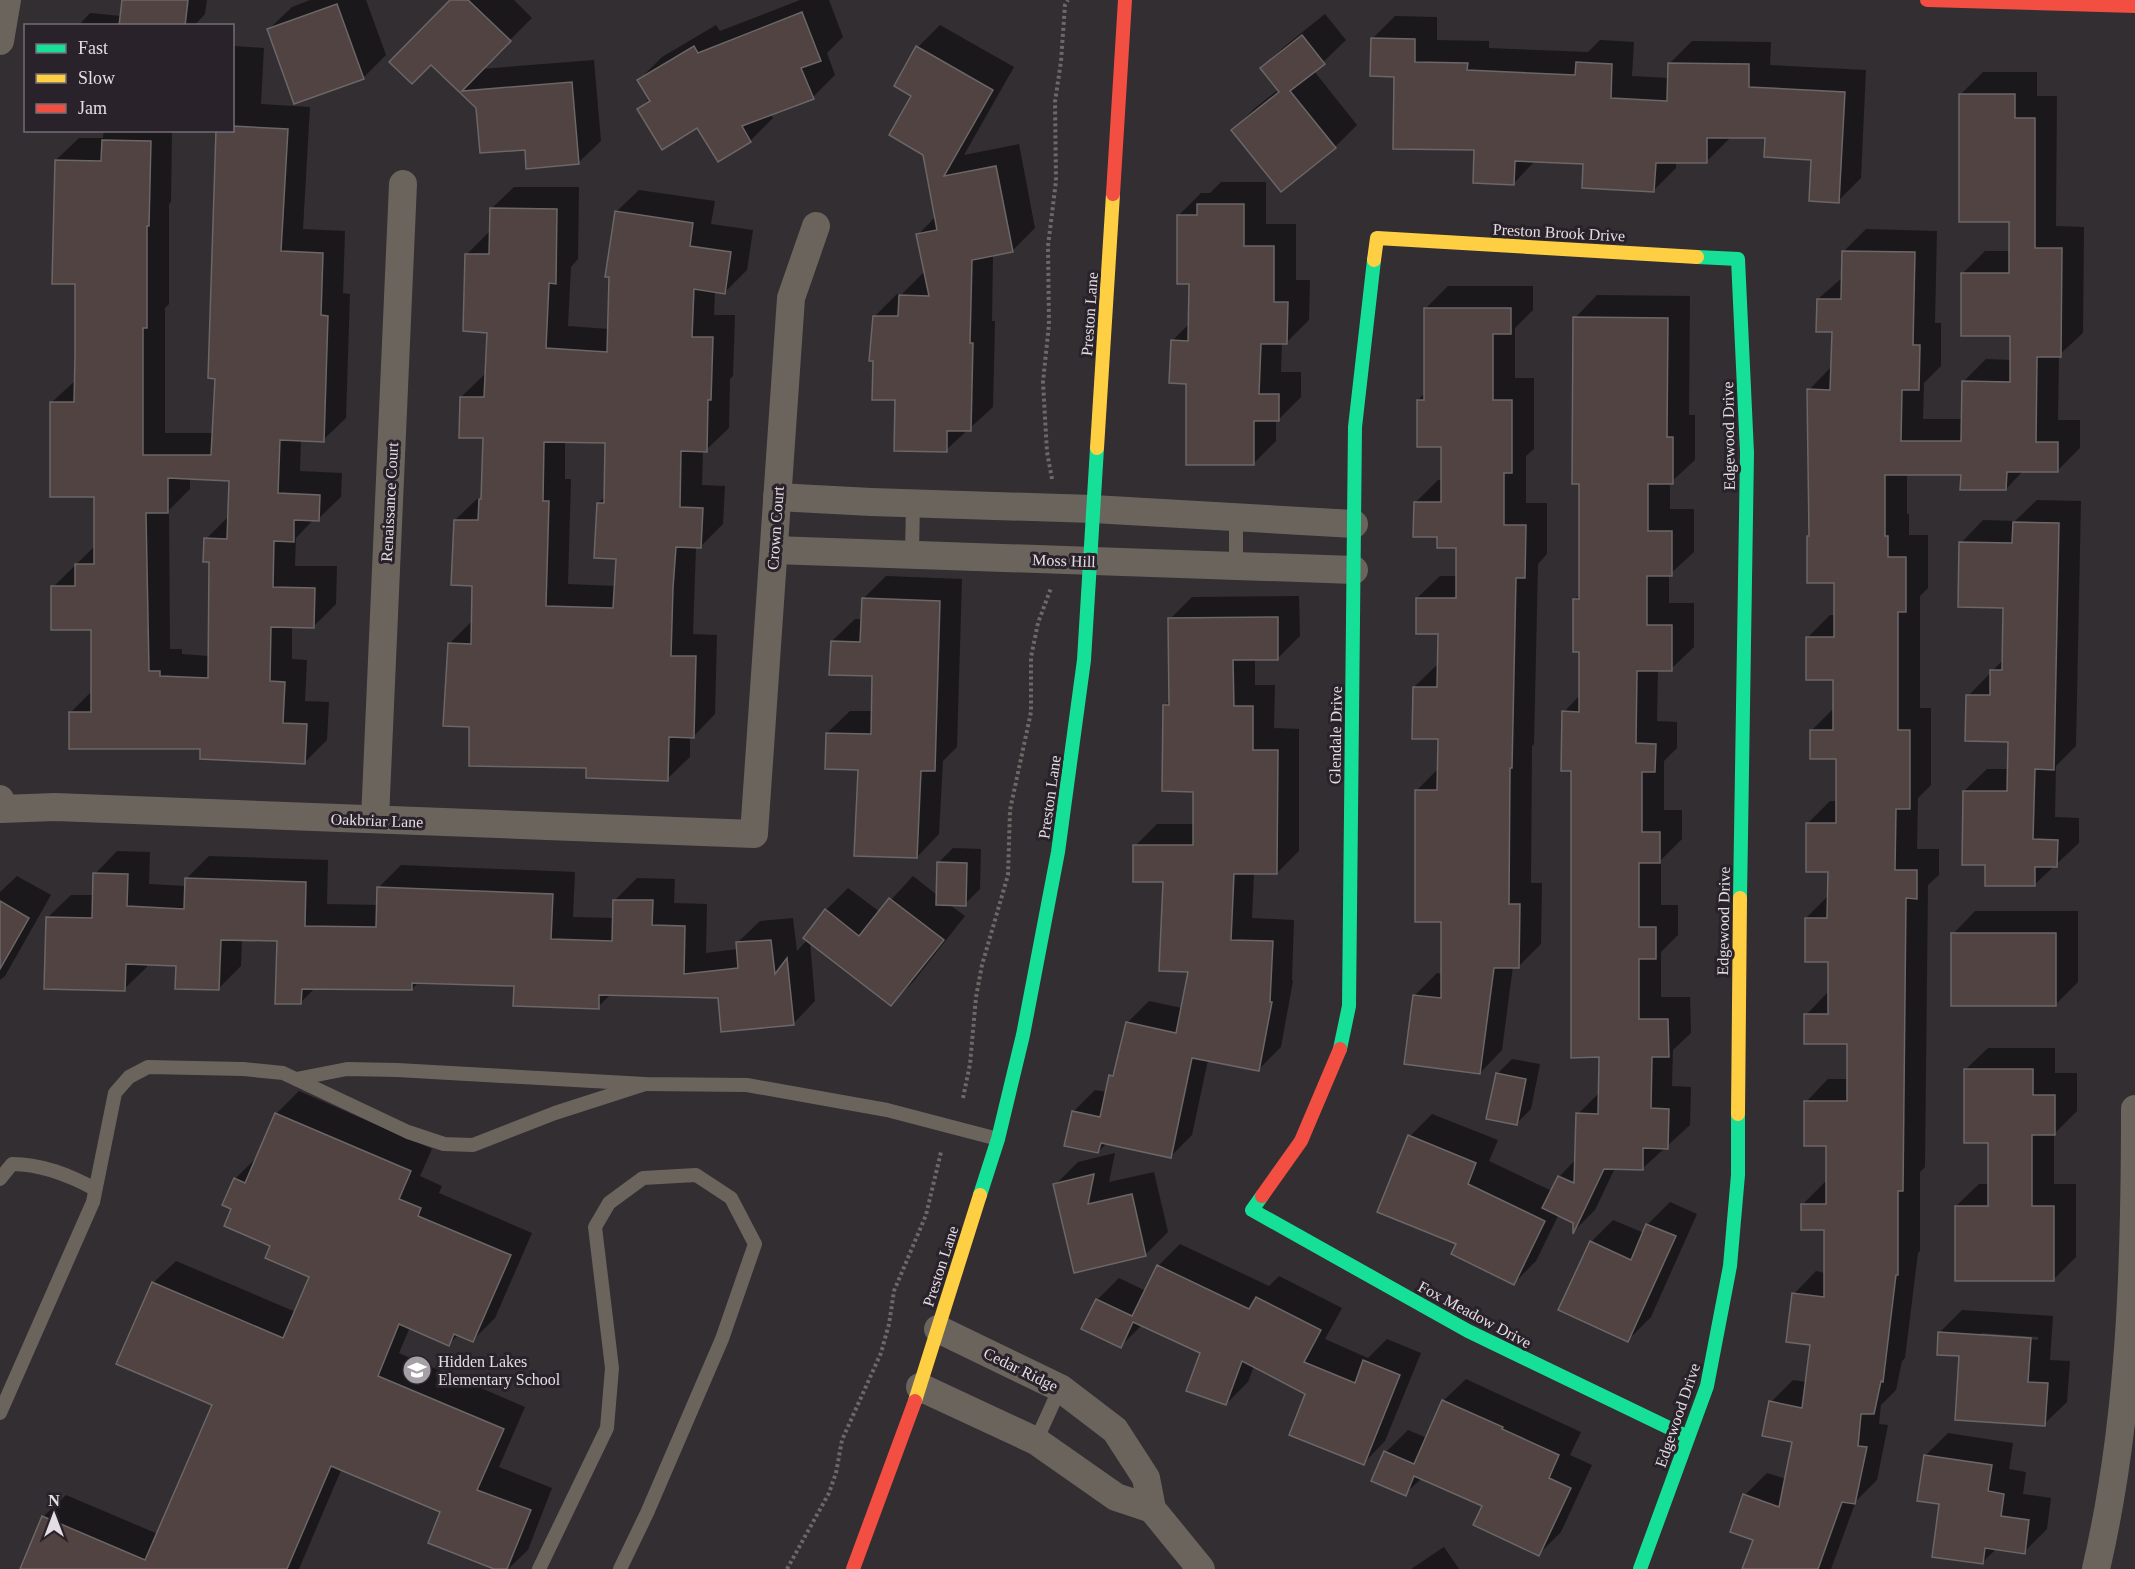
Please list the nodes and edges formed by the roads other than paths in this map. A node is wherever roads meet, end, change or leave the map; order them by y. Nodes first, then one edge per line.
1 (7, 0) edge
2 (1125, 0) edge
3 (1927, 0) edge
4 (2135, 6) edge
5 (0, 41) edge
6 (403, 184) dead end
7 (816, 226) dead end
8 (1377, 238) joint
9 (1738, 259) joint
10 (777, 497) junction
11 (913, 503) junction
12 (1093, 509) junction
13 (1236, 517) junction
14 (1354, 524) junction
15 (774, 550) junction
16 (912, 554) junction
17 (1090, 561) junction
18 (1236, 566) junction
19 (1354, 570) junction
20 (0, 799) edge
21 (1, 809) edge
22 (375, 819) junction
23 (753, 834) joint
24 (296, 1079) junction
25 (645, 1084) junction
26 (2135, 1108) edge
27 (998, 1139) junction
28 (0, 1179) edge
29 (95, 1190) junction
30 (1252, 1210) joint
31 (938, 1329) junction
32 (920, 1387) junction
33 (1060, 1388) junction
34 (0, 1413) edge
35 (1688, 1437) junction
36 (1036, 1441) junction
37 (1152, 1509) junction
38 (539, 1569) edge
39 (620, 1569) edge
40 (853, 1569) edge
41 (1202, 1569) edge
42 (1640, 1569) edge
43 (2096, 1569) edge

1 - 5 street
2 - 12 street, Preston Lane
3 - 4 street
6 - 22 street, Renaissance Court
7 - 10 street, Crown Court
8 - 9 street, Preston Brook Drive
8 - 14 street, Glendale Drive
9 - 35 street, Edgewood Drive
10 - 11 street
10 - 15 street, Crown Court
11 - 12 street
11 - 16 lane
12 - 13 street
12 - 17 street, Preston Lane
13 - 14 street
13 - 18 lane
14 - 19 street, Glendale Drive
15 - 16 street, Moss Hill
15 - 23 street, Crown Court
16 - 17 street, Moss Hill
17 - 18 street, Moss Hill
17 - 27 street, Preston Lane
18 - 19 street, Moss Hill
19 - 30 street, Glendale Drive
20 - 21 street
21 - 22 street, Oakbriar Lane
22 - 23 street, Oakbriar Lane
24 - 25 lane
24 - 25 lane
24 - 29 lane
25 - 27 lane
26 - 43 street
27 - 31 street, Preston Lane
28 - 29 lane
29 - 34 lane
30 - 35 street, Fox Meadow Drive
31 - 32 street, Preston Lane
31 - 33 street, Cedar Ridge
32 - 36 street
32 - 40 street, Preston Lane
33 - 36 lane
33 - 37 street, Cedar Ridge
35 - 42 street, Edgewood Drive
36 - 37 street
37 - 41 street, Cedar Ridge
38 - 39 lane

